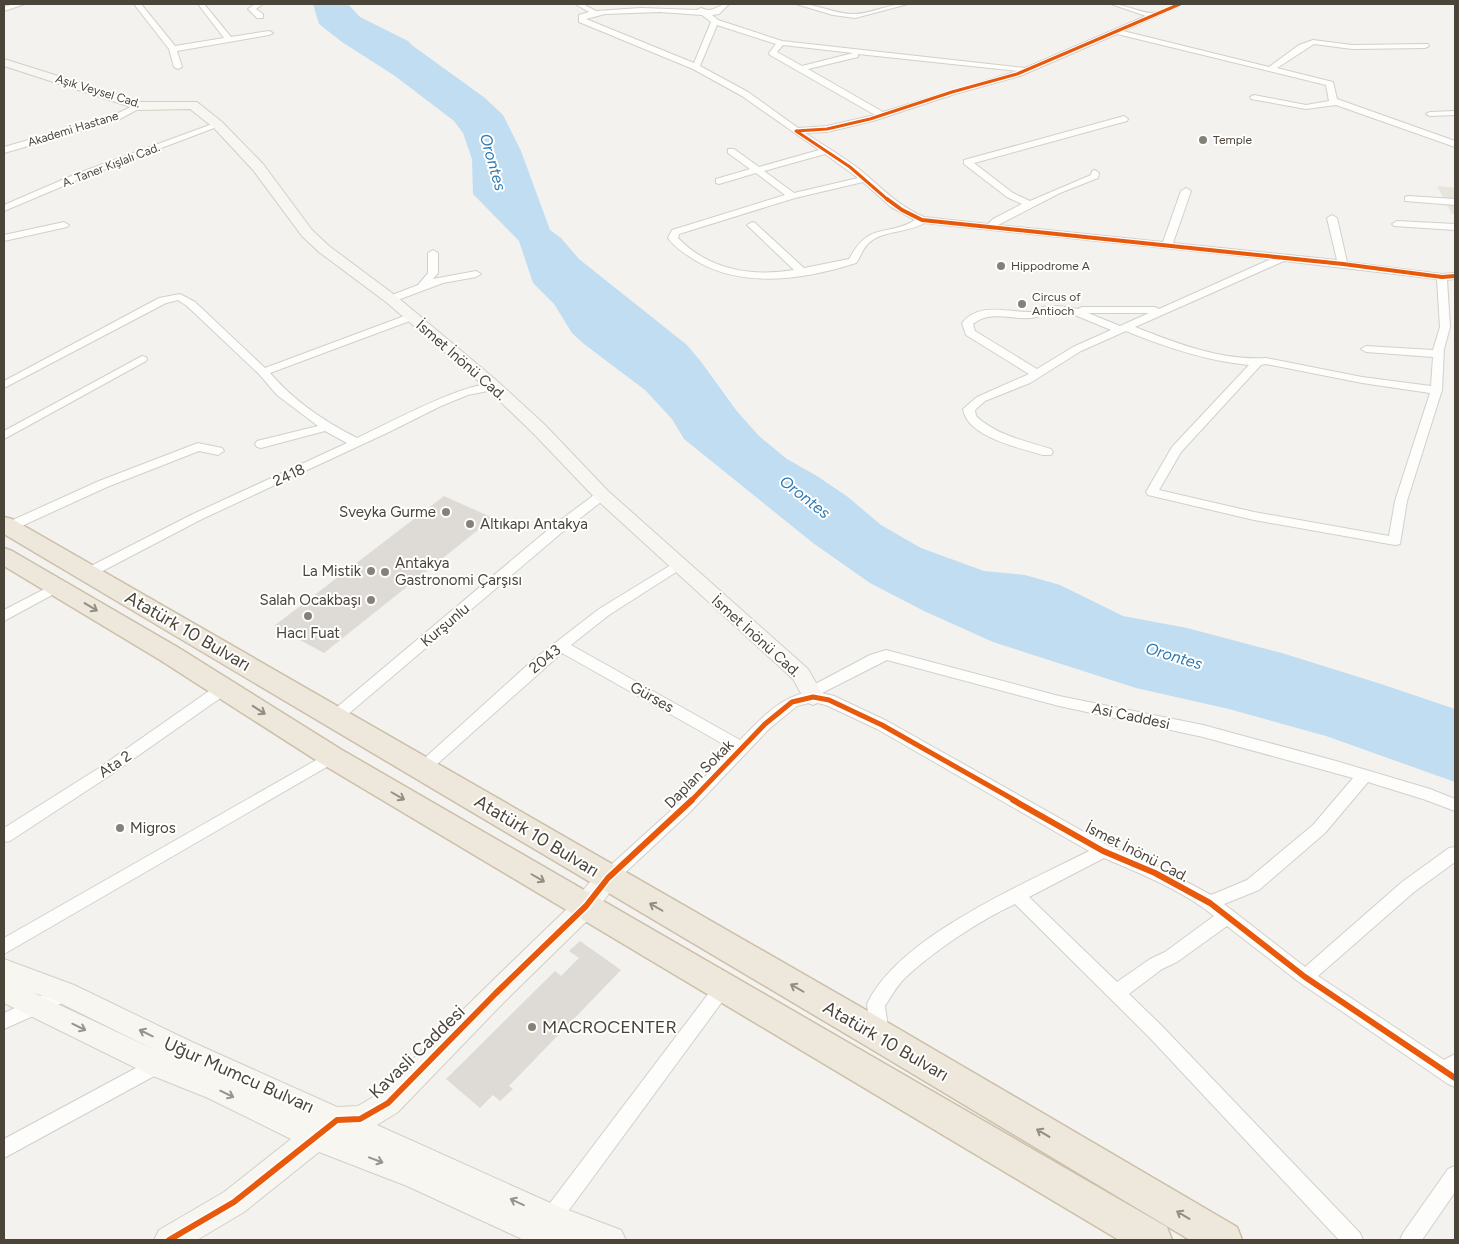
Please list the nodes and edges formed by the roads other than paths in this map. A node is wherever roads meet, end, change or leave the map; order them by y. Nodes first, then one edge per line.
1 (21, 4) edge
2 (138, 4) edge
3 (202, 4) edge
4 (259, 4) edge
5 (578, 4) edge
6 (695, 4) edge
7 (726, 4) edge
8 (800, 4) edge
9 (904, 4) edge
10 (1114, 4) edge
11 (1180, 4) edge
12 (4, 9) edge
13 (593, 12) junction
14 (706, 13) junction
15 (260, 16) dead end
16 (1154, 16) junction
17 (715, 22) junction
18 (1114, 31) junction
19 (269, 33) dead end
20 (229, 40) junction
21 (781, 43) junction
22 (1425, 46) dead end
23 (173, 49) junction
24 (864, 52) junction
25 (4, 62) edge
26 (696, 67) junction
27 (178, 68) dead end
28 (800, 69) junction
29 (1271, 69) junction
30 (1025, 70) junction
31 (1254, 97) dead end
32 (1337, 102) junction
33 (140, 106) junction
34 (1455, 113) edge
35 (1430, 114) dead end
36 (882, 115) junction
37 (1455, 118) edge
38 (1124, 119) dead end
39 (1440, 122) dead end
40 (218, 125) junction
41 (796, 130) junction
42 (1455, 144) edge
43 (4, 150) edge
44 (731, 151) dead end
45 (826, 151) junction
46 (758, 170) junction
47 (1096, 173) dead end
48 (864, 179) junction
49 (719, 181) dead end
50 (1186, 191) dead end
51 (792, 196) junction
52 (1408, 199) dead end
53 (1455, 202) edge
54 (1031, 205) junction
55 (4, 208) edge
56 (1332, 218) dead end
57 (922, 220) junction
58 (1396, 224) dead end
59 (64, 225) dead end
60 (752, 225) dead end
61 (1455, 227) edge
62 (990, 228) junction
63 (4, 238) edge
64 (1166, 246) junction
65 (434, 253) dead end
66 (1281, 259) junction
67 (1343, 264) junction
68 (801, 271) junction
69 (476, 274) dead end
70 (1455, 276) edge
71 (1442, 277) junction
72 (422, 287) junction
73 (391, 299) junction
74 (1450, 305) edge
75 (1071, 310) junction
76 (1162, 310) junction
77 (412, 317) junction
78 (1121, 328) junction
79 (1366, 349) dead end
80 (1439, 354) junction
81 (142, 359) dead end
82 (1257, 363) junction
83 (263, 372) junction
84 (1037, 374) junction
85 (4, 385) edge
86 (493, 386) junction
87 (1436, 390) junction
88 (328, 427) junction
89 (4, 436) edge
90 (357, 443) junction
91 (261, 444) dead end
92 (218, 451) dead end
93 (1047, 452) dead end
94 (602, 495) junction
95 (6, 526) edge
96 (4, 556) edge
97 (679, 564) junction
98 (88, 573) junction
99 (58, 586) junction
100 (4, 616) edge
101 (561, 646) junction
102 (224, 688) junction
103 (812, 695) junction
104 (335, 717) junction
105 (742, 748) junction
106 (332, 757) junction
107 (422, 769) junction
108 (1364, 776) junction
109 (1455, 805) edge
110 (4, 836) edge
111 (1103, 851) junction
112 (1455, 852) edge
113 (608, 878) junction
114 (1017, 895) junction
115 (1210, 903) junction
116 (586, 906) junction
117 (1227, 916) junction
118 (4, 947) edge
119 (4, 970) edge
120 (1305, 977) junction
121 (724, 986) junction
122 (4, 991) edge
123 (65, 993) junction
124 (1116, 993) junction
125 (36, 1006) junction
126 (4, 1021) edge
127 (880, 1036) junction
128 (182, 1051) junction
129 (158, 1065) junction
130 (1452, 1070) edge
131 (326, 1128) junction
132 (4, 1149) edge
133 (1455, 1176) edge
134 (554, 1229) edge
135 (170, 1240) edge
136 (611, 1240) edge
137 (1154, 1240) edge
138 (1224, 1240) edge
139 (1353, 1240) edge
140 (1410, 1240) edge

1 - 12 street
2 - 23 street
3 - 20 street
4 - 15 street
5 - 13 street
6 - 14 street
7 - 14 street
8 - 9 street
10 - 16 street
11 - 16 street
13 - 14 street
13 - 26 street
14 - 17 street
16 - 18 street
17 - 21 street
17 - 26 street
18 - 29 street
18 - 30 street
19 - 20 street
20 - 23 street
21 - 24 street
21 - 28 street
22 - 29 street
23 - 27 street
24 - 28 street
24 - 30 street
25 - 33 street, Aşık Veysel Cad.
26 - 41 street
28 - 36 street
29 - 32 street
30 - 36 street
31 - 32 street
32 - 42 street
33 - 40 street, Aşık Veysel Cad.
33 - 43 street, Akademi Hastane
34 - 35 street
36 - 41 street
37 - 39 street
38 - 54 street
40 - 55 street, A. Taner Kışlalı Cad.
40 - 73 street, İsmet İnönü Cad.
41 - 45 street
44 - 46 street
45 - 46 street
45 - 48 street
46 - 49 street
46 - 51 street
47 - 54 street
48 - 51 street
48 - 57 street
50 - 64 street
51 - 68 street
52 - 53 street
54 - 62 street
56 - 67 street
57 - 62 street
57 - 68 street
58 - 61 street
59 - 63 street
60 - 68 street
62 - 64 street
64 - 66 street
65 - 72 street
66 - 67 street
66 - 76 street
67 - 71 street
69 - 72 street
70 - 71 street
71 - 74 street
72 - 73 street
73 - 77 street, İsmet İnönü Cad.
74 - 80 street
75 - 76 street
75 - 78 street
75 - 84 street
76 - 78 street
77 - 83 street
77 - 86 street, İsmet İnönü Cad.
78 - 82 street
78 - 84 street
79 - 80 street
80 - 87 street
81 - 89 street
82 - 87 street
82 - 87 street
83 - 85 street
83 - 88 street
84 - 93 street
86 - 90 street, 2418
86 - 94 street, İsmet İnönü Cad.
88 - 90 street
88 - 91 street
90 - 98 street, 2418
92 - 95 street
94 - 97 street, İsmet İnönü Cad.
94 - 104 street, Kurşunlu
95 - 98 highway, Atatürk 10 Bulvarı
96 - 99 highway, Atatürk 10 Bulvarı
97 - 101 street, 2043
97 - 103 street, İsmet İnönü Cad.
98 - 104 highway, Atatürk 10 Bulvarı
99 - 100 street
99 -> 102 highway, Atatürk 10 Bulvarı
101 - 105 street, Gürses
101 - 107 street, 2043
102 -> 106 highway, Atatürk 10 Bulvarı
102 - 110 street, Ata 2
103 - 105 street, Daplan Sokak
103 - 108 street, Asi Caddesi
103 - 111 street, İsmet İnönü Cad.
104 - 107 highway, Atatürk 10 Bulvarı
105 - 113 street, Daplan Sokak
106 -> 116 highway, Atatürk 10 Bulvarı
106 - 118 street
107 - 113 highway, Atatürk 10 Bulvarı
108 - 109 street, Asi Caddesi
108 - 115 street
111 - 114 street
111 - 115 street, İsmet İnönü Cad.
112 - 120 street
113 - 116 street, Kavasli Caddesi
127 -> 113 highway, Atatürk 10 Bulvarı
114 - 124 street
114 - 127 street
115 - 117 street, İsmet İnönü Cad.
116 - 121 highway, Atatürk 10 Bulvarı
116 - 131 street, Kavasli Caddesi
117 - 120 street, İsmet İnönü Cad.
117 - 124 street
119 - 123 street, Uğur Mumcu Bulvarı
120 - 130 street, İsmet İnönü Cad.
121 - 134 street
121 - 137 highway, Atatürk 10 Bulvarı
122 - 125 street, Uğur Mumcu Bulvarı
123 - 125 street
128 -> 123 street, Uğur Mumcu Bulvarı
124 - 139 street
125 - 126 street
125 -> 129 street, Uğur Mumcu Bulvarı
138 -> 127 highway, Atatürk 10 Bulvarı
128 - 129 street
128 - 131 street, Uğur Mumcu Bulvarı
129 -> 131 street, Uğur Mumcu Bulvarı
129 - 132 street
131 - 134 street, Uğur Mumcu Bulvarı
131 - 135 street
133 - 140 street
134 - 136 street, Uğur Mumcu Bulvarı

